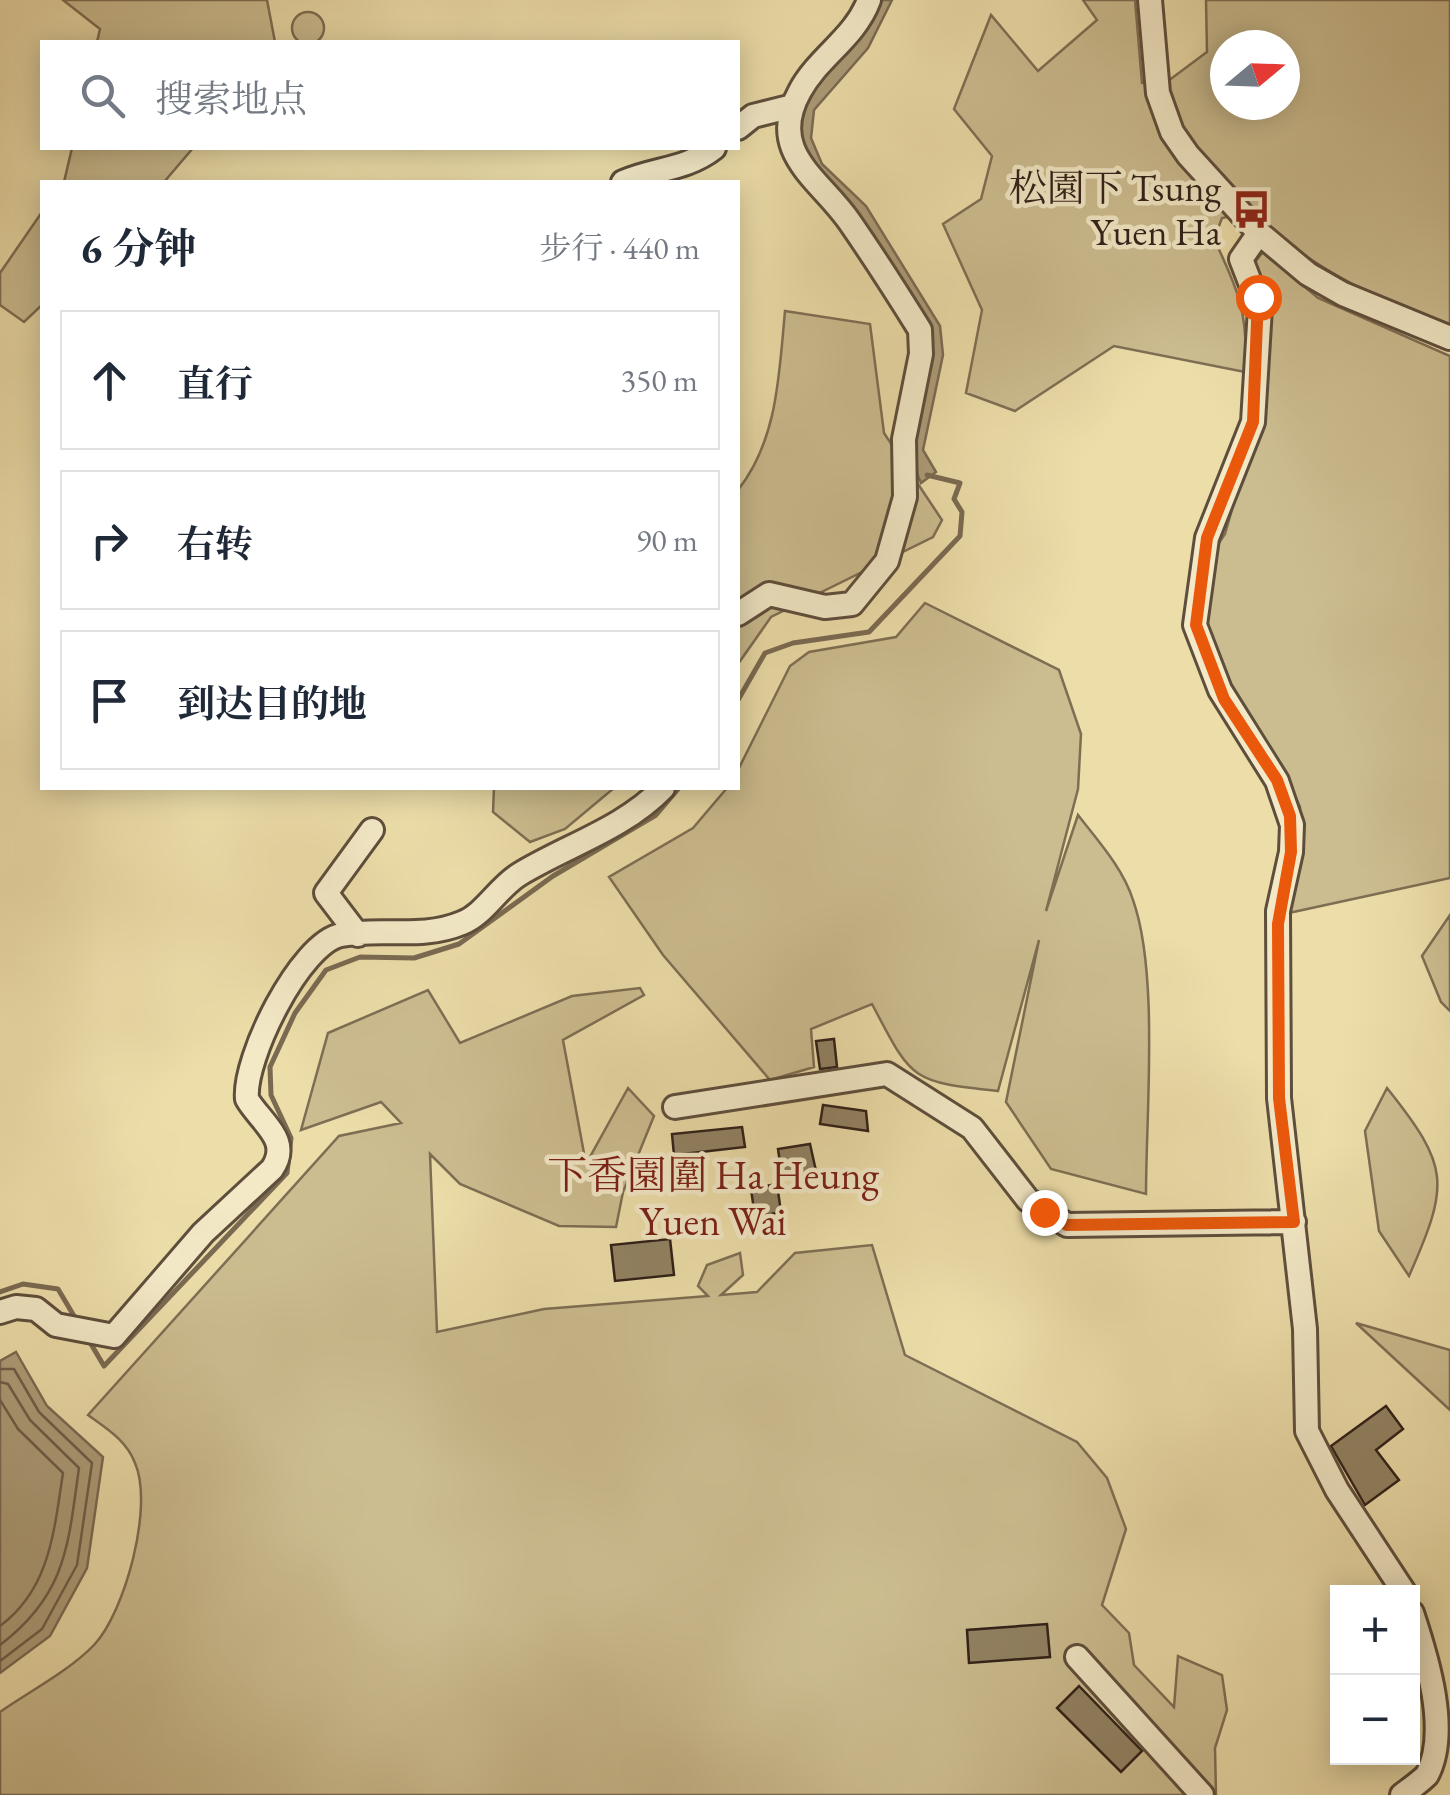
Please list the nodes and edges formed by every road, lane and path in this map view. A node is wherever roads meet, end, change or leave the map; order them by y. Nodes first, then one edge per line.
1 (869, 0) edge
2 (1150, 0) edge
3 (793, 106) junction
4 (740, 126) edge
5 (711, 150) edge
6 (627, 180) edge
7 (1258, 234) junction
8 (1450, 338) edge
9 (740, 613) edge
10 (660, 790) edge
11 (372, 830) dead end
12 (358, 934) junction
13 (674, 1108) dead end
14 (1294, 1222) junction
15 (0, 1312) edge
16 (1399, 1585) edge
17 (1420, 1640) edge
18 (1076, 1658) dead end
19 (1202, 1795) edge
20 (1402, 1795) edge

1 - 3 street
2 - 7 street
3 - 4 street
3 - 9 street
5 - 6 street
7 - 8 street
7 - 14 street
10 - 12 street
11 - 12 street
12 - 15 street
13 - 14 street
14 - 16 street
17 - 20 street
18 - 19 street

